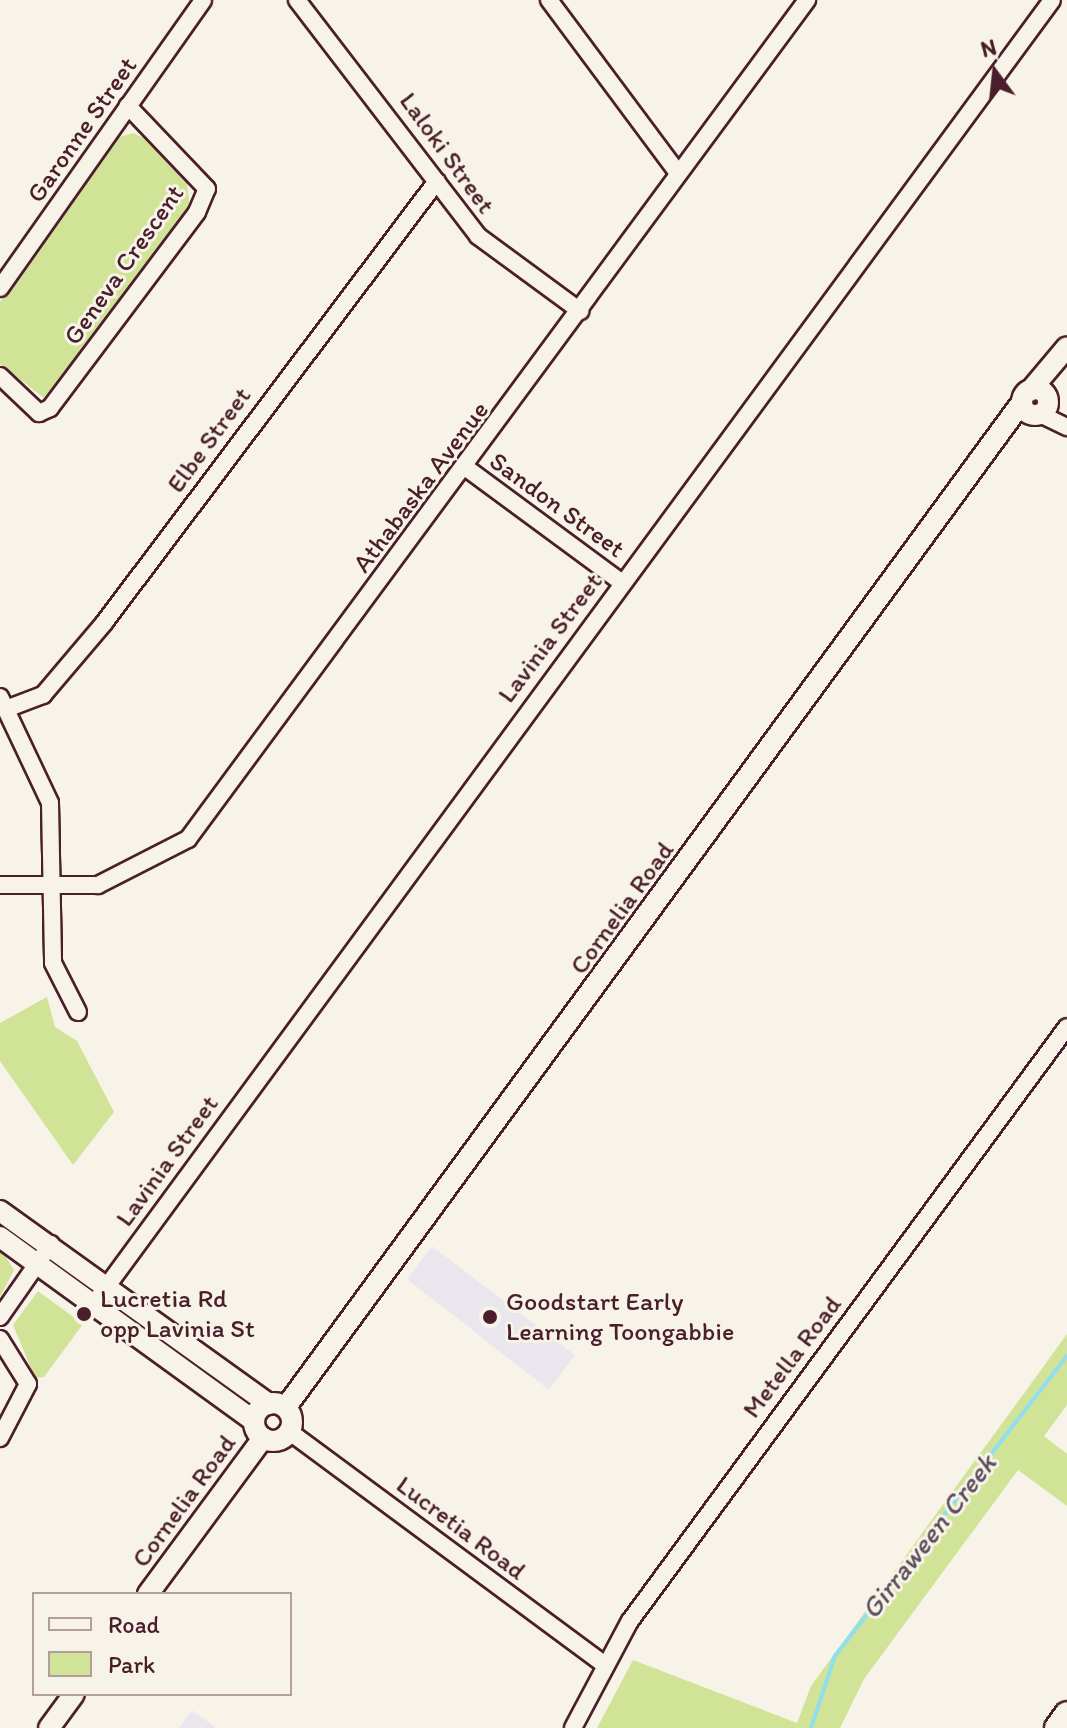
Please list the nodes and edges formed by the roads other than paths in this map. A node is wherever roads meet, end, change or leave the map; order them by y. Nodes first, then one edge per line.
1 (203, 0) edge
2 (297, 0) edge
3 (549, 0) edge
4 (806, 0) edge
5 (1052, 0) edge
6 (128, 106) junction
7 (678, 173) junction
8 (437, 181) junction
9 (3, 277) edge
10 (580, 311) junction
11 (1067, 347) edge
12 (0, 376) edge
13 (1037, 404) junction
14 (1067, 425) edge
15 (465, 467) junction
16 (621, 582) junction
17 (3, 703) edge
18 (54, 883) junction
19 (0, 885) edge
20 (78, 1012) dead end
21 (1067, 1027) edge
22 (0, 1211) edge
23 (0, 1237) edge
24 (51, 1244) junction
25 (37, 1265) junction
26 (108, 1285) junction
27 (92, 1309) junction
28 (0, 1317) edge
29 (0, 1339) edge
30 (278, 1405) junction
31 (258, 1430) junction
32 (290, 1432) junction
33 (0, 1438) edge
34 (149, 1592) edge
35 (602, 1663) junction
36 (73, 1696) edge
37 (1067, 1714) edge
38 (49, 1728) edge
39 (573, 1728) edge
40 (1057, 1728) edge

1 - 6 street, Garonne Street
2 - 8 street, Laloki Street
3 - 7 street
4 - 7 street, Athabaska Avenue
5 - 16 street, Lavinia Street
6 - 9 street, Garonne Street
6 - 12 street, Geneva Crescent
7 - 10 street, Athabaska Avenue
8 - 10 street, Laloki Street
8 - 17 street, Elbe Street
10 - 15 street, Athabaska Avenue
11 - 13 street, Cornelia Road
13 - 14 street
13 - 30 street, Cornelia Road
15 - 16 street, Sandon Street
15 - 18 street, Athabaska Avenue
16 - 26 street, Lavinia Street
17 - 18 street
18 - 19 street, Athabaska Avenue
18 - 20 street
21 - 35 street, Metella Road
22 - 24 street
23 - 25 street
24 - 25 street
24 - 26 street
25 - 27 street
25 - 28 street
26 - 27 street, Lavinia Street
26 - 30 street
27 - 31 street
29 - 33 street
30 - 31 street, Cornelia Road
30 - 32 street
31 - 32 street
31 - 34 street, Cornelia Road
32 - 35 street, Lucretia Road
35 - 39 street, Metella Road
36 - 38 street
37 - 40 main road

